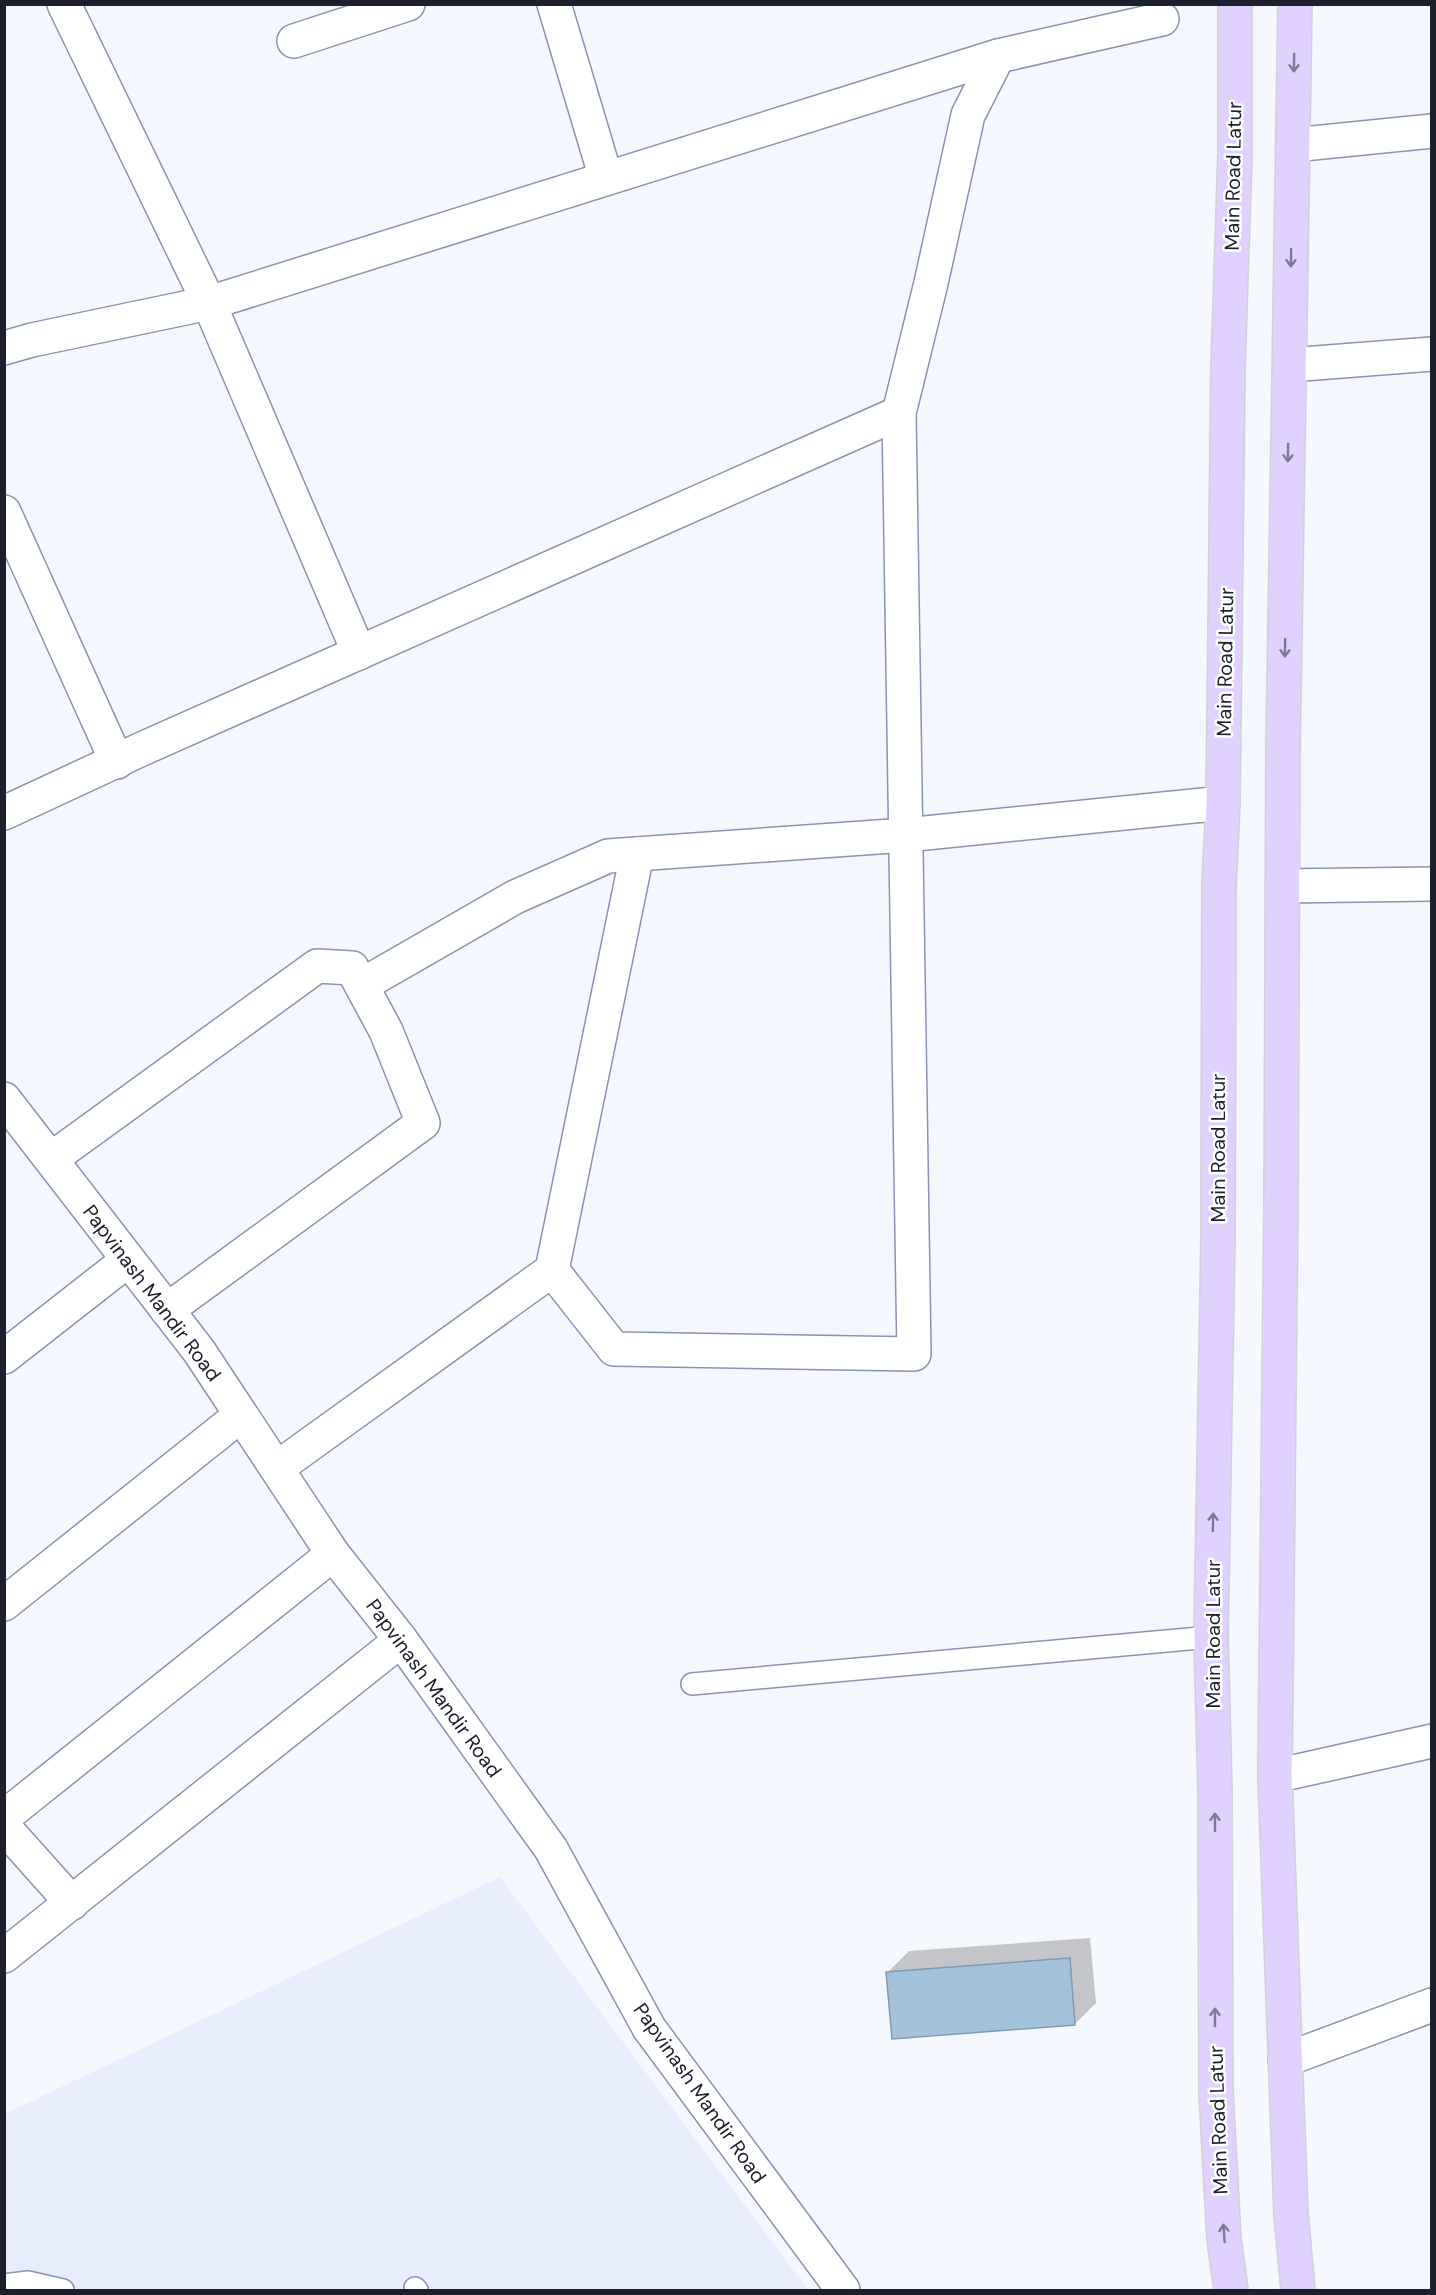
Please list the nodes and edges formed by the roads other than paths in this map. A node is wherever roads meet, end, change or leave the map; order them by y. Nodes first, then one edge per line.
1 (64, 4) edge
2 (408, 4) edge
3 (554, 4) edge
4 (1235, 4) edge
5 (1295, 4) edge
6 (1162, 19) dead end
7 (294, 41) dead end
8 (998, 56) junction
9 (1431, 131) edge
10 (1293, 145) junction
11 (606, 178) junction
12 (209, 303) junction
13 (4, 348) edge
14 (1431, 354) edge
15 (1290, 365) junction
16 (899, 413) junction
17 (4, 512) edge
18 (358, 653) junction
19 (117, 762) junction
20 (1223, 803) junction
21 (4, 813) edge
22 (906, 835) junction
23 (637, 854) junction
24 (1431, 884) edge
25 (1283, 886) junction
26 (362, 985) junction
27 (4, 1099) edge
28 (51, 1159) junction
29 (128, 1260) junction
30 (552, 1270) junction
31 (167, 1310) junction
32 (4, 1357) edge
33 (241, 1415) junction
34 (277, 1468) junction
35 (333, 1554) junction
36 (4, 1604) edge
37 (1211, 1637) junction
38 (401, 1640) junction
39 (692, 1684) dead end
40 (1431, 1742) edge
41 (1275, 1776) junction
42 (4, 1817) edge
43 (4, 1827) edge
44 (72, 1903) junction
45 (4, 1956) edge
46 (1431, 2005) edge
47 (1285, 2060) junction
48 (4, 2285) edge
49 (63, 2290) edge
50 (843, 2290) edge
51 (1231, 2290) edge
52 (1298, 2290) edge

1 - 12 street
2 - 7 street
3 - 11 street
4 - 20 main road, Main Road Latur
5 -> 10 main road
6 - 8 street
8 - 11 street
8 - 16 street
9 - 10 street
10 -> 15 main road
11 - 12 street
12 - 13 street
12 - 18 street
14 - 15 street
15 -> 25 main road
16 - 18 street
16 - 22 street
17 - 19 street
18 - 19 street
19 - 21 street
20 - 22 street
37 -> 20 main road, Main Road Latur
22 - 23 street
22 - 30 street
23 - 26 street
23 - 30 street
24 - 25 street
25 - 41 main road
26 - 28 street
26 - 31 street
27 - 28 street, Papvinash Mandir Road
28 - 29 street, Papvinash Mandir Road
29 - 31 street, Papvinash Mandir Road
29 - 32 street
30 - 34 street
31 - 33 street, Papvinash Mandir Road
33 - 34 street, Papvinash Mandir Road
33 - 36 street
34 - 35 street, Papvinash Mandir Road
35 - 38 street, Papvinash Mandir Road
35 - 42 street
37 - 39 lane
51 -> 37 main road, Main Road Latur
38 - 44 street
38 - 50 street, Papvinash Mandir Road
40 - 41 street
41 - 47 main road
43 - 44 street
44 - 45 street
46 - 47 street
47 - 52 main road
48 - 49 lane

